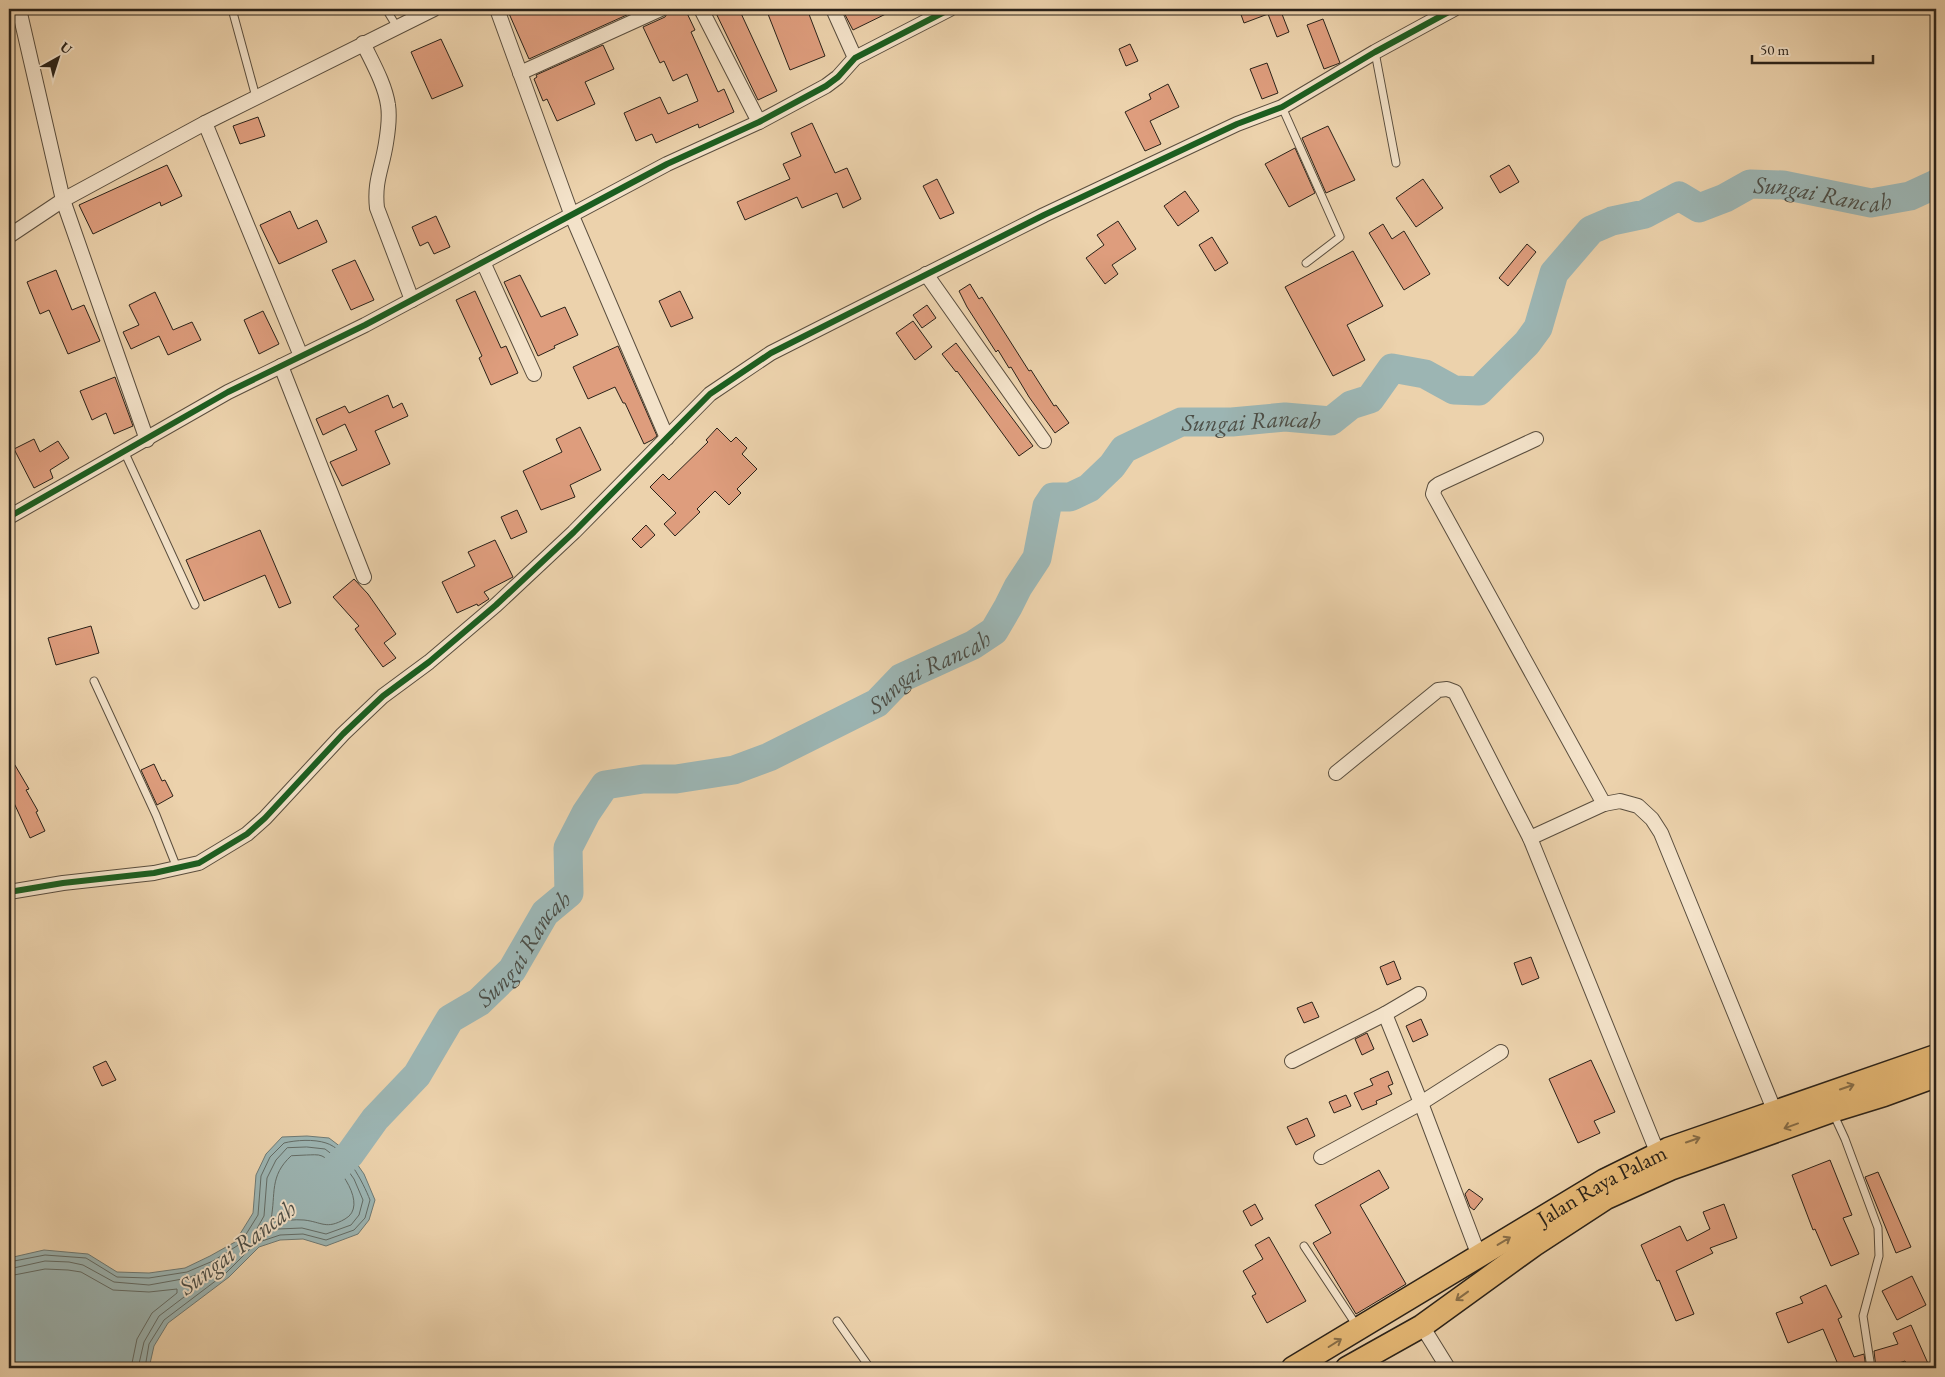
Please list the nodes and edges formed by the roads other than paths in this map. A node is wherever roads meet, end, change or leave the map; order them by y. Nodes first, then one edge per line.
1 (19, 9) edge
2 (232, 9) edge
3 (386, 9) edge
4 (434, 9) edge
5 (497, 9) edge
6 (661, 9) edge
7 (701, 9) edge
8 (833, 9) edge
9 (950, 9) edge
10 (1454, 9) edge
11 (397, 27) junction
12 (364, 43) junction
13 (1375, 52) junction
14 (855, 58) junction
15 (520, 73) junction
16 (256, 96) junction
17 (1282, 107) junction
18 (759, 122) junction
19 (204, 123) junction
20 (1396, 163) dead end
21 (63, 200) junction
22 (572, 216) junction
23 (9, 236) edge
24 (483, 262) junction
25 (1306, 263) dead end
26 (926, 274) junction
27 (412, 300) junction
28 (301, 356) junction
29 (281, 366) junction
30 (534, 374) dead end
31 (667, 438) junction
32 (1536, 439) dead end
33 (147, 440) junction
34 (1044, 441) dead end
35 (124, 451) junction
36 (9, 517) edge
37 (364, 577) dead end
38 (195, 605) dead end
39 (94, 681) dead end
40 (1336, 773) dead end
41 (1604, 804) junction
42 (1530, 838) junction
43 (177, 868) junction
44 (9, 892) edge
45 (1418, 994) dead end
46 (1385, 1014) junction
47 (1501, 1052) dead end
48 (1936, 1056) edge
49 (1292, 1061) dead end
50 (1936, 1076) edge
51 (1880, 1086) junction
52 (1421, 1102) junction
53 (1832, 1111) junction
54 (1775, 1112) junction
55 (1658, 1154) junction
56 (1321, 1157) dead end
57 (1304, 1246) dead end
58 (1479, 1256) junction
59 (837, 1321) dead end
60 (1422, 1326) junction
61 (1359, 1328) junction
62 (870, 1368) edge
63 (1293, 1368) edge
64 (1347, 1368) edge
65 (1448, 1368) edge
66 (1871, 1368) edge

1 - 21 street
2 - 16 lane
3 - 11 lane
4 - 11 street
5 - 15 street
6 - 15 street
7 - 18 street
8 - 14 street
9 - 14 street
10 - 13 street
11 - 12 street
12 - 16 street
12 - 27 street
13 - 17 street
13 - 20 lane
14 - 18 street
15 - 22 street
16 - 19 street
17 - 25 lane
17 - 26 street
18 - 22 street
19 - 21 street
19 - 28 street
21 - 23 street
21 - 33 street
22 - 24 street
22 - 31 street
24 - 27 street
24 - 30 street
26 - 31 street
26 - 34 street
27 - 28 street
28 - 29 street
29 - 33 street
29 - 37 street
31 - 43 street
32 - 41 street
33 - 35 street
35 - 36 street
35 - 38 lane
39 - 43 lane
40 - 42 street
41 - 42 street
41 - 54 street
42 - 55 street
43 - 44 street
45 - 46 street
46 - 49 street
46 - 52 street
47 - 52 street
48 - 51 main road, Jalan Raya Palam
50 - 51 main road, Jalan Raya Palam
51 - 53 main road, Jalan Raya Palam
54 -> 51 main road, Jalan Raya Palam
52 - 56 street
52 - 58 street
53 -> 60 main road, Jalan Raya Palam
53 - 66 lane
55 -> 54 main road, Jalan Raya Palam
58 -> 55 main road, Jalan Raya Palam
57 - 61 lane
58 - 61 main road, Jalan Raya Palam
59 - 62 lane
60 - 64 main road, Jalan Raya Palam
60 - 65 street
63 -> 61 main road, Jalan Raya Palam

